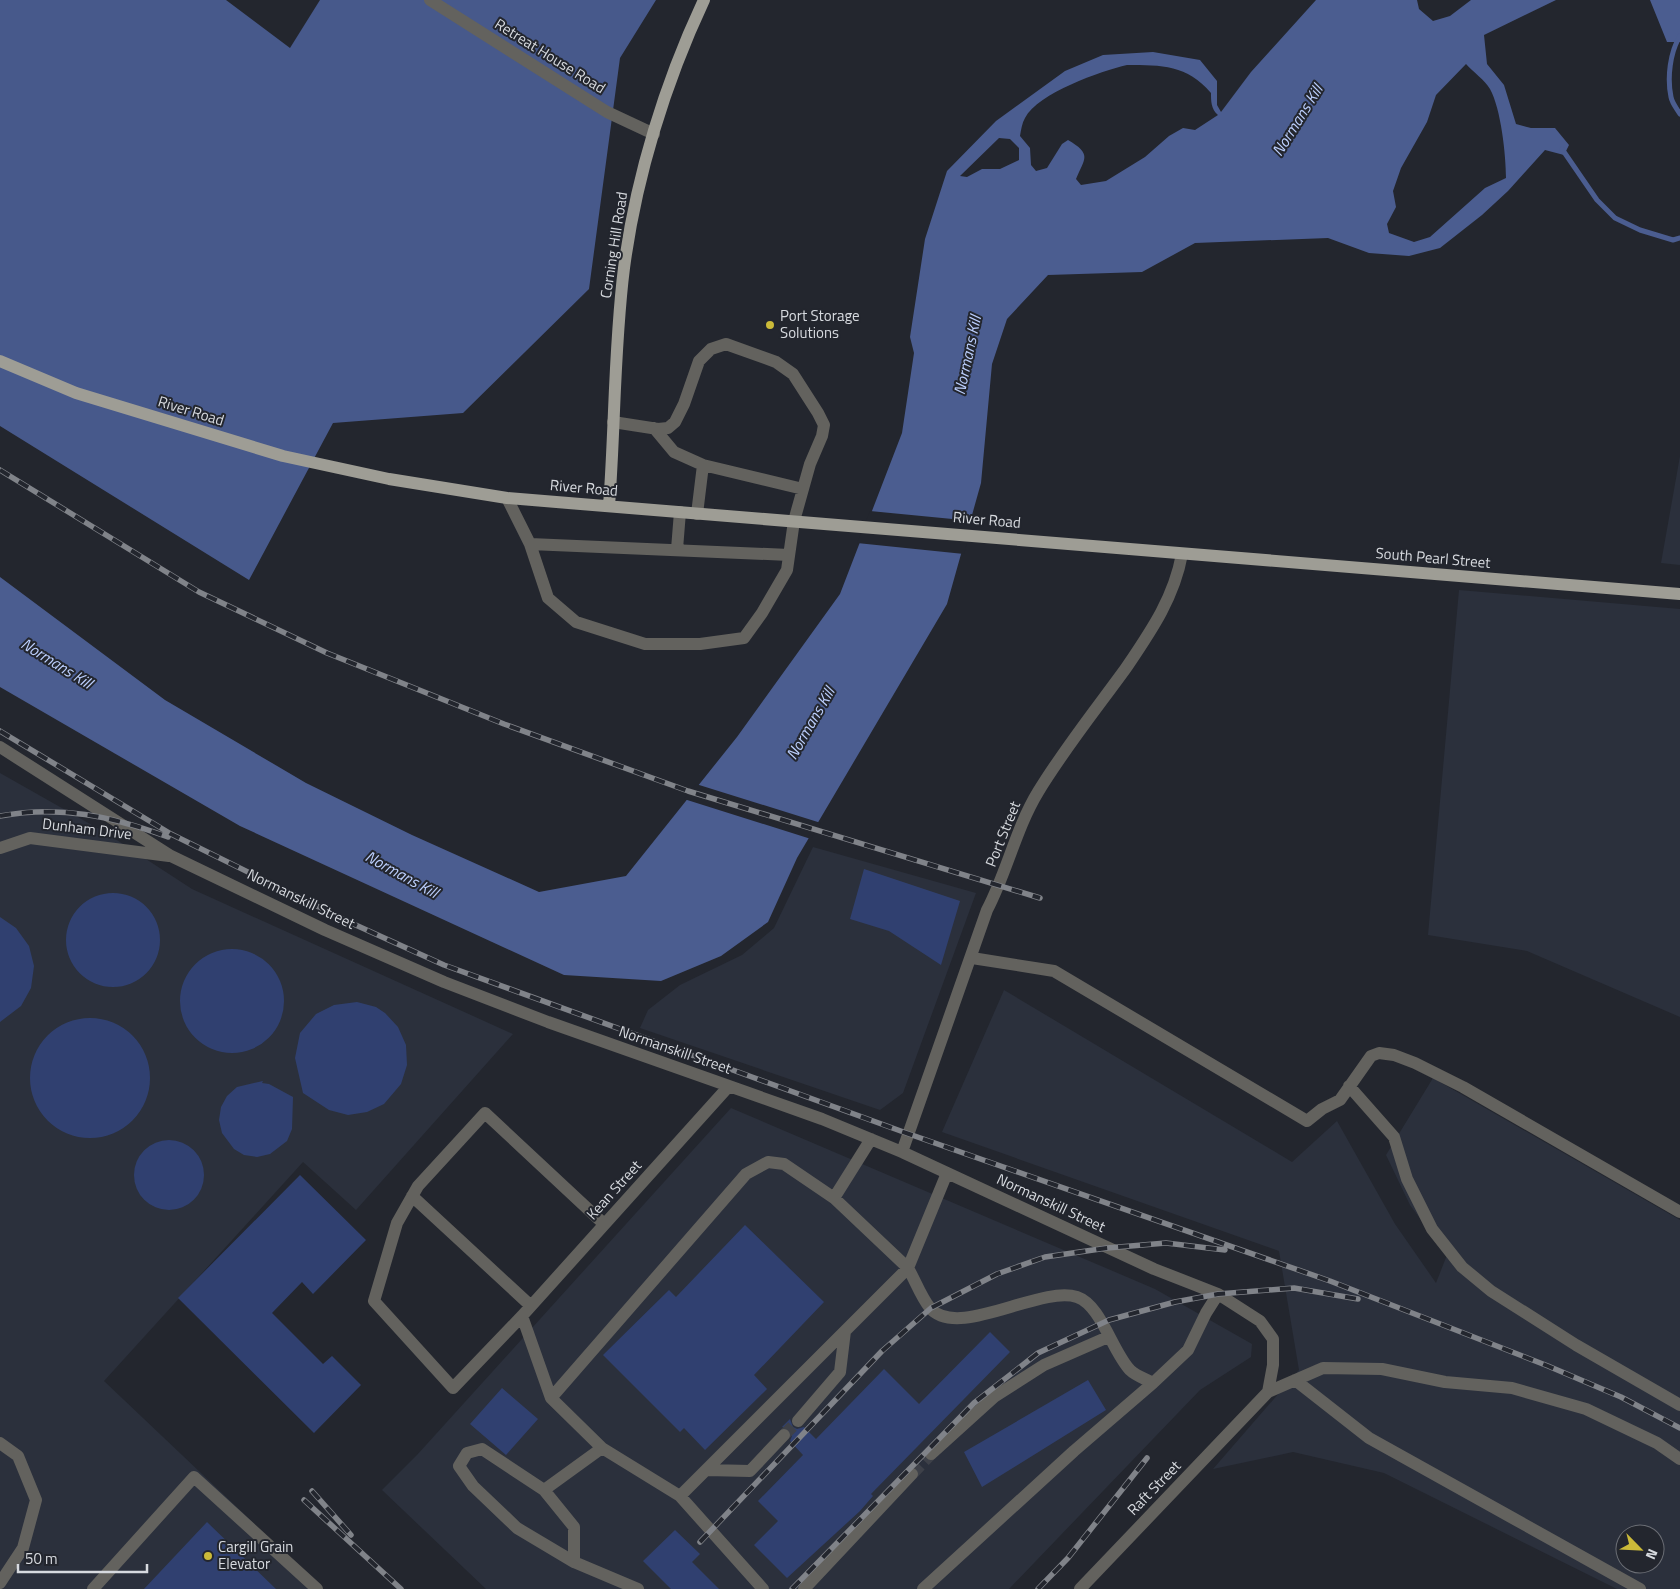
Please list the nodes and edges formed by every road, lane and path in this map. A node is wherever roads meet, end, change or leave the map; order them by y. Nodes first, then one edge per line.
1 (430, 0) edge
2 (704, 0) edge
3 (654, 134) junction
4 (0, 361) edge
5 (613, 422) junction
6 (654, 428) junction
7 (703, 466) junction
8 (803, 489) junction
9 (507, 498) junction
10 (609, 506) junction
11 (680, 512) junction
12 (698, 514) junction
13 (794, 521) junction
14 (530, 544) junction
15 (677, 549) junction
16 (1182, 554) junction
17 (789, 555) junction
18 (1680, 594) edge
19 (0, 747) edge
20 (0, 848) edge
21 (171, 856) junction
22 (972, 958) junction
23 (730, 1086) junction
24 (1349, 1086) junction
25 (871, 1139) junction
26 (902, 1152) junction
27 (946, 1173) junction
28 (412, 1196) junction
29 (834, 1198) junction
30 (1680, 1212) edge
31 (604, 1224) junction
32 (908, 1268) junction
33 (1218, 1294) junction
34 (526, 1311) junction
35 (845, 1331) junction
36 (1108, 1337) junction
37 (1295, 1380) junction
38 (1153, 1383) junction
39 (1268, 1392) junction
40 (551, 1398) junction
41 (1680, 1405) edge
42 (1254, 1410) joint
43 (798, 1421) tunnel mouth
44 (784, 1435) tunnel mouth
45 (0, 1443) edge
46 (602, 1448) junction
47 (931, 1454) tunnel mouth
48 (1680, 1459) edge
49 (706, 1470) junction
50 (912, 1474) tunnel mouth
51 (544, 1490) junction
52 (680, 1496) junction
53 (574, 1562) junction
54 (0, 1582) edge
55 (92, 1589) edge
56 (317, 1589) edge
57 (638, 1589) edge
58 (763, 1589) edge
59 (804, 1589) edge
60 (923, 1589) edge
61 (1080, 1589) edge
62 (1640, 1589) edge

1 - 3 street, Retreat House Road
2 - 3 main road, Corning Hill Road
3 - 5 main road, Corning Hill Road
4 - 9 main road, River Road
5 - 6 street
5 - 10 main road, Corning Hill Road
6 - 7 street
6 - 8 street
7 - 8 street
7 - 12 street
8 - 13 street
9 - 10 main road, River Road
9 - 14 street
10 - 11 main road, River Road
11 - 12 main road, River Road
11 - 15 street
12 - 13 main road, River Road
13 - 16 main road, River Road
13 - 17 street
14 - 15 street
14 - 17 street
15 - 17 street
16 - 18 main road, South Pearl Street
16 - 22 street, Port Street
19 - 21 street, Normanskill Street
20 - 21 street, Dunham Drive
21 - 23 street, Normanskill Street
22 - 24 street
22 - 26 street, Port Street
23 - 25 street, Normanskill Street
23 - 31 street, Kean Street
24 - 30 street
24 - 41 street
25 - 26 street, Normanskill Street
25 - 29 street
26 - 27 street, Normanskill Street
27 - 32 street
27 - 33 street, Normanskill Street
28 - 31 street
28 - 34 street
28 - 34 street, Kean Street
29 - 32 street
29 - 40 street
31 - 34 street, Kean Street
32 - 35 street
32 - 36 street
33 - 38 street
33 - 39 street, Normanskill Street
34 - 40 street
35 - 43 street
35 - 49 street
36 - 38 street
36 - 47 street
37 - 39 street
37 - 48 street
37 - 62 street
38 - 60 street
39 - 42 street, Normanskill Street
40 - 46 street
42 - 61 street, Raft Street
44 - 49 street
45 - 54 street
46 - 51 street
46 - 52 street
49 - 52 street
50 - 59 street
51 - 53 street
51 - 53 street
52 - 58 street
53 - 57 street
55 - 56 street

